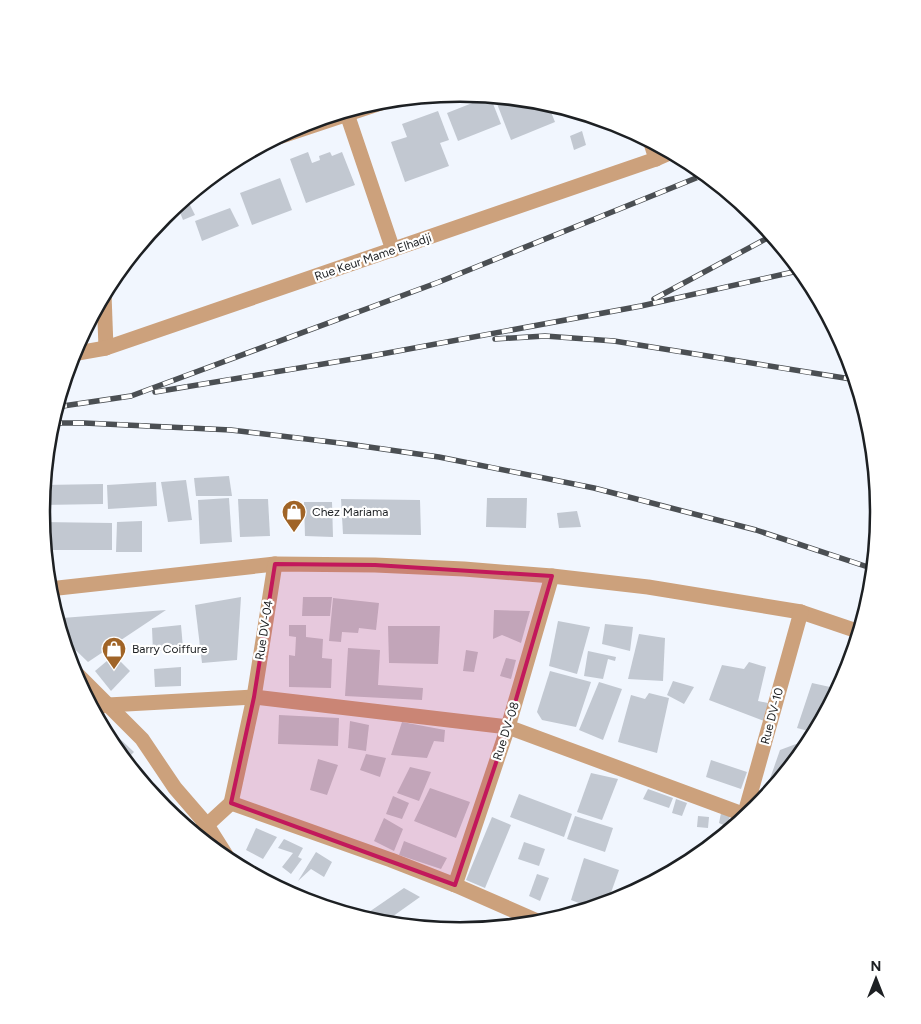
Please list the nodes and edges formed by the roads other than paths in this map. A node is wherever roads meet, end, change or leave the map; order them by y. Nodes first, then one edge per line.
1 (349, 117) edge
2 (653, 150) edge
3 (665, 155) edge
4 (656, 159) junction
5 (394, 250) junction
6 (105, 308) edge
7 (106, 348) junction
8 (82, 352) edge
9 (274, 564) junction
10 (552, 576) junction
11 (57, 588) edge
12 (800, 612) junction
13 (853, 630) edge
14 (88, 685) edge
15 (254, 697) junction
16 (108, 705) junction
17 (99, 707) edge
18 (508, 727) junction
19 (231, 803) junction
20 (750, 803) edge
21 (738, 814) edge
22 (201, 830) edge
23 (455, 885) junction
24 (528, 917) edge

1 - 5 street
2 - 4 street
3 - 4 street, Rue Keur Mame Elhadji
4 - 5 street, Rue Keur Mame Elhadji
5 - 7 street, Rue Keur Mame Elhadji
6 - 7 street
7 - 8 street, Rue Keur Mame Elhadji
9 - 10 street
9 - 11 street
9 - 15 street, Rue DV-04
10 - 12 street
10 - 18 street, Rue DV-08
12 - 13 street
12 - 20 street, Rue DV-10
14 - 16 street
15 - 16 street
15 - 18 street
15 - 19 street, Rue DV-04
16 - 17 street
16 - 22 street
18 - 21 street
18 - 23 street, Rue DV-08
19 - 22 street
19 - 23 street
23 - 24 street

